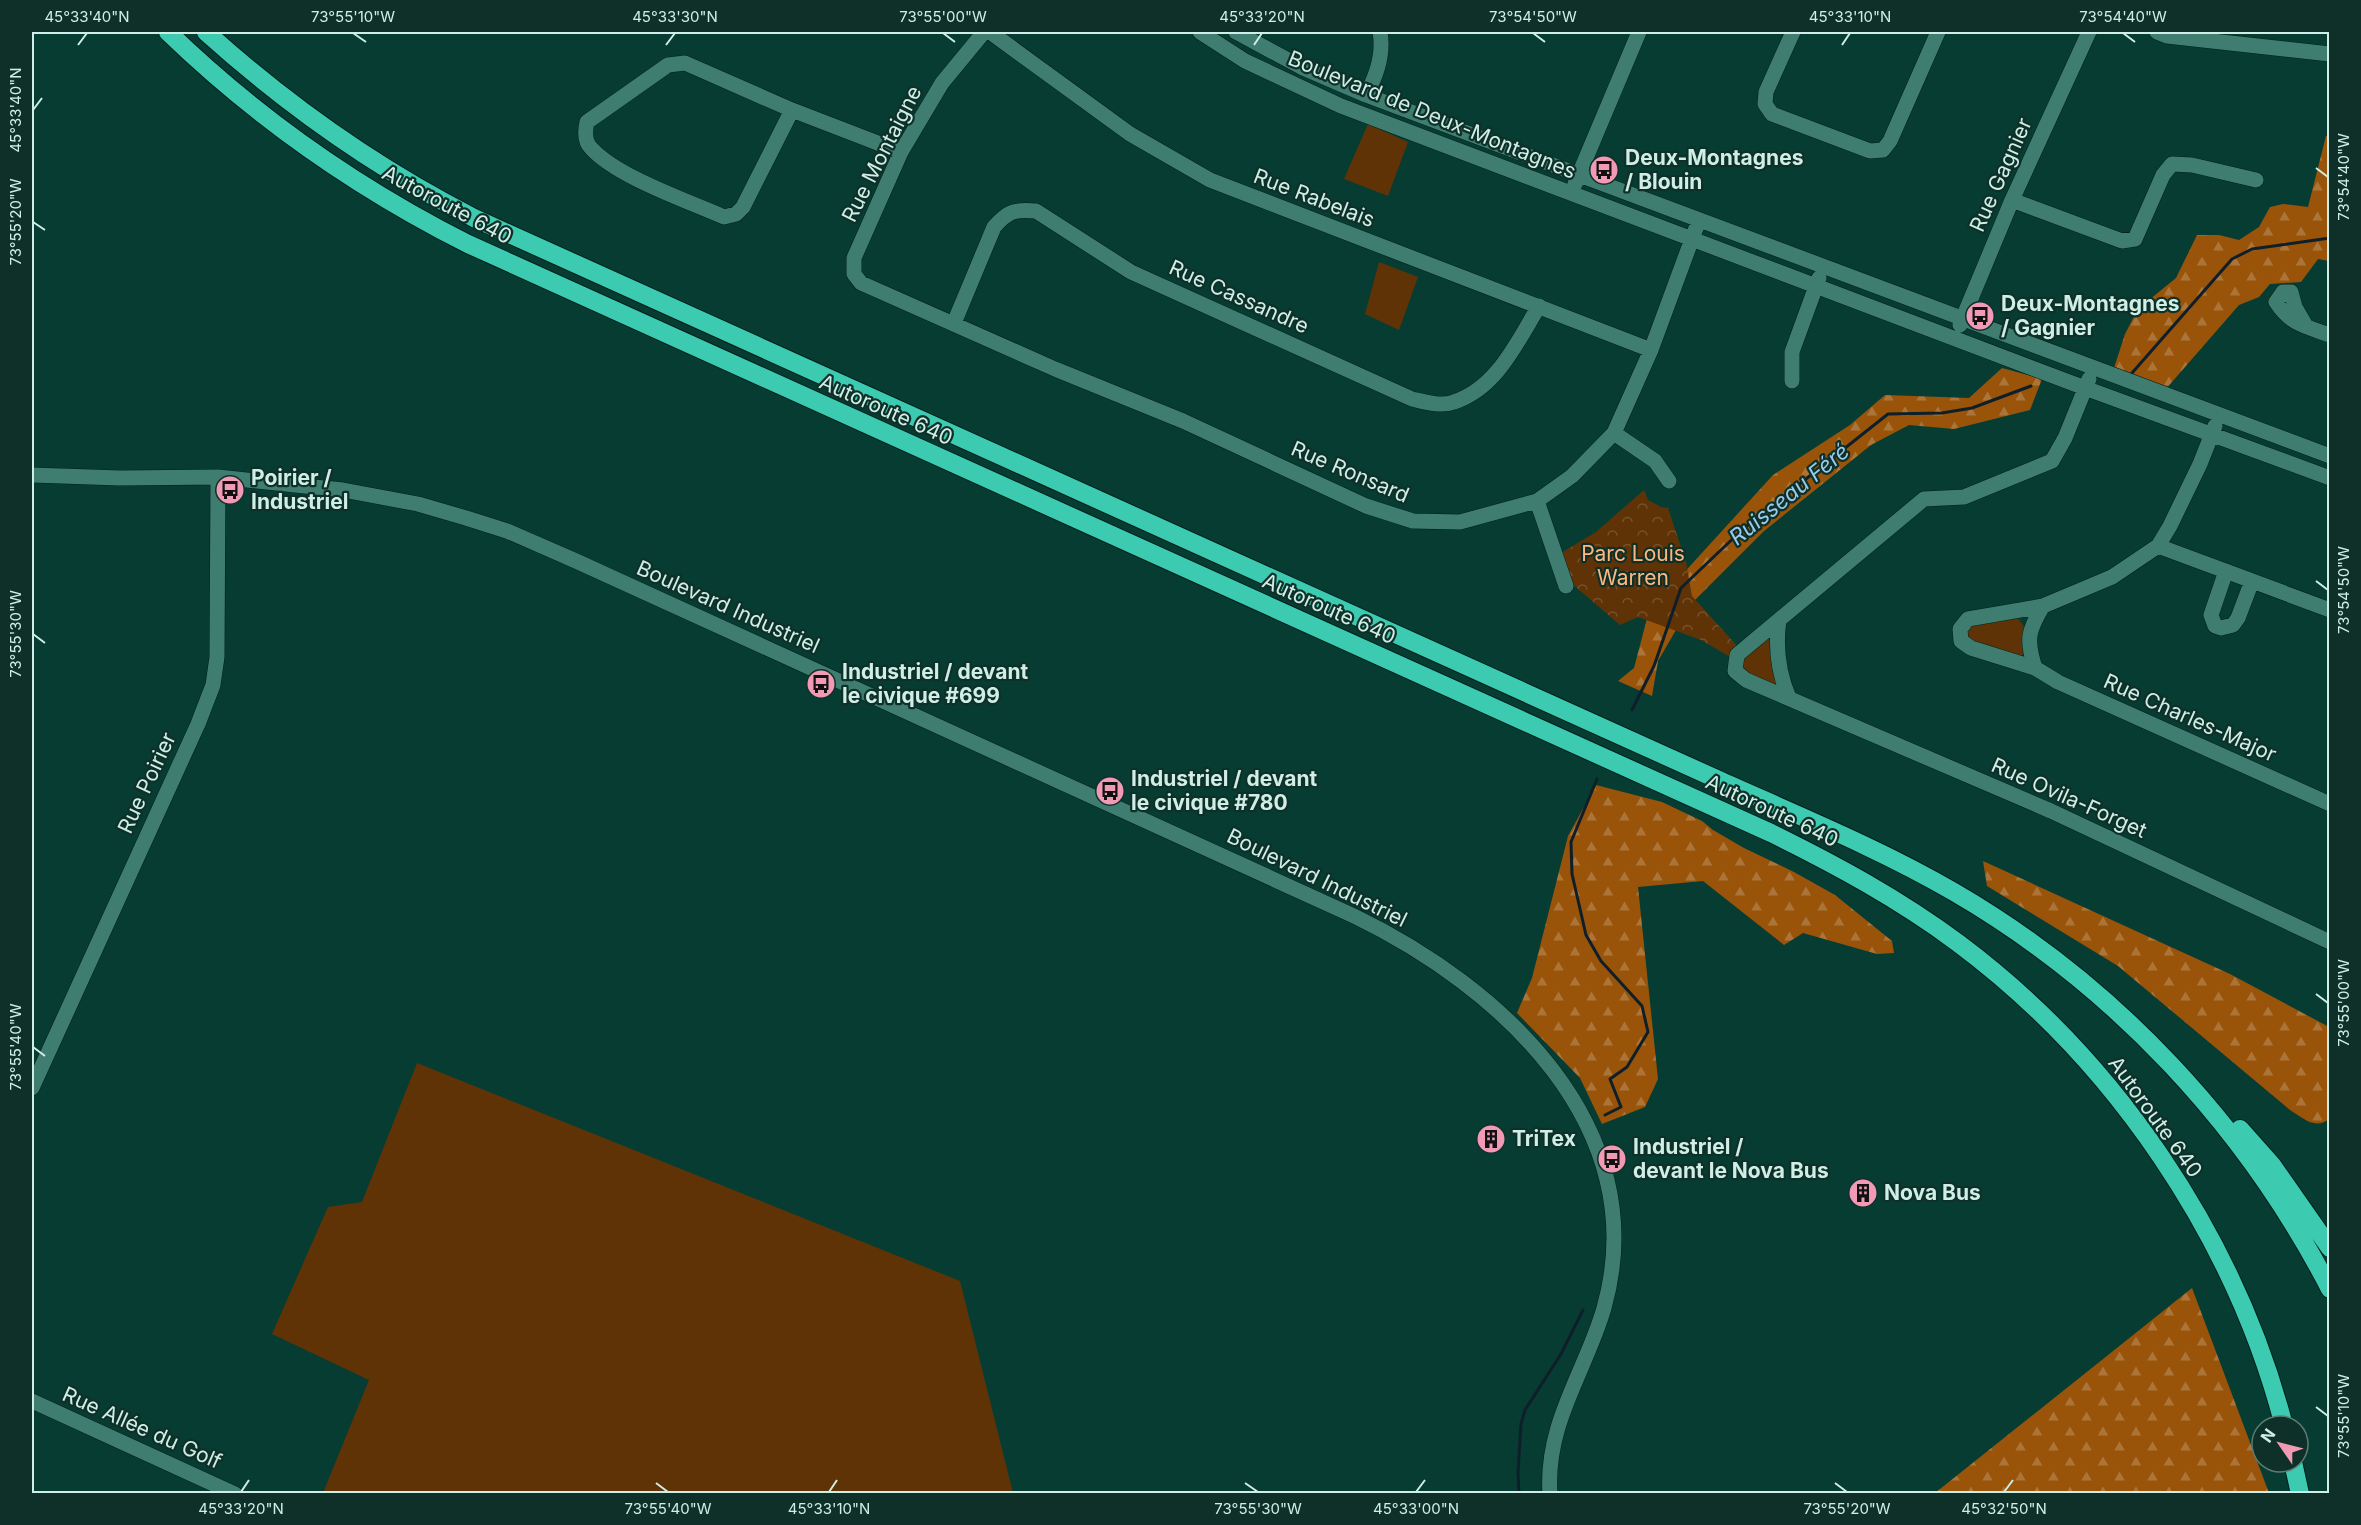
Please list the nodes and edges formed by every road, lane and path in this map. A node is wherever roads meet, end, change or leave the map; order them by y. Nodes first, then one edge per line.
1 (168, 32) edge
2 (206, 32) edge
3 (984, 32) edge
4 (990, 32) edge
5 (1200, 32) edge
6 (1236, 32) edge
7 (1380, 32) edge
8 (1639, 32) edge
9 (1793, 32) edge
10 (1938, 32) edge
11 (2089, 32) edge
12 (2157, 32) edge
13 (2330, 54) edge
14 (1366, 95) junction
15 (792, 110) junction
16 (901, 152) junction
17 (1578, 175) junction
18 (2256, 180) dead end
19 (1572, 193) junction
20 (2012, 200) junction
21 (1699, 220) junction
22 (1691, 238) junction
23 (1823, 267) junction
24 (854, 274) joint
25 (1816, 285) junction
26 (1539, 306) junction
27 (1964, 319) junction
28 (954, 323) junction
29 (2306, 326) dead end
30 (2330, 335) edge
31 (1955, 338) junction
32 (1651, 350) junction
33 (2093, 368) junction
34 (1792, 381) dead end
35 (2085, 388) junction
36 (2219, 414) junction
37 (1614, 433) junction
38 (2212, 434) junction
39 (2330, 456) edge
40 (32, 475) edge
41 (218, 477) junction
42 (2330, 478) edge
43 (1669, 481) dead end
44 (1537, 501) junction
45 (2158, 546) junction
46 (2226, 572) junction
47 (2252, 581) junction
48 (1566, 586) dead end
49 (2043, 606) junction
50 (2330, 610) edge
51 (1779, 620) junction
52 (2035, 668) junction
53 (1789, 698) junction
54 (2330, 804) edge
55 (2330, 942) edge
56 (32, 1088) edge
57 (2294, 1210) junction
58 (2330, 1248) edge
59 (2330, 1288) edge
60 (32, 1401) edge
61 (2280, 1414) edge
62 (2296, 1474) edge
63 (235, 1494) edge
64 (1550, 1494) edge
65 (2300, 1494) edge

1 - 61 highway, Autoroute 640
2 - 57 highway, Autoroute 640
3 - 16 street, Rue Montaigne
4 - 26 street, Rue Rabelais
5 - 19 street, Boulevard de Deux-Montagnes
6 - 14 street, Boulevard de Deux-Montagnes
7 - 14 street
8 - 17 street
9 - 10 street
11 - 20 street, Rue Gagnier
12 - 13 street
14 - 17 street, Boulevard de Deux-Montagnes
15 - 15 street
15 - 16 street
16 - 24 street, Rue Montaigne
17 - 19 street
17 - 21 street, Boulevard de Deux-Montagnes
18 - 20 street
19 - 22 street, Boulevard de Deux-Montagnes
20 - 27 street, Rue Gagnier
21 - 22 street, Rue Ronsard
21 - 23 street, Boulevard de Deux-Montagnes
22 - 25 street, Boulevard de Deux-Montagnes
22 - 32 street, Rue Ronsard
23 - 25 street
23 - 27 street, Boulevard de Deux-Montagnes
24 - 28 street, Rue Ronsard
25 - 31 street, Boulevard de Deux-Montagnes
25 - 34 street
26 - 28 street, Rue Cassandre
26 - 32 street, Rue Rabelais
27 - 31 street, Rue Gagnier
27 - 33 street, Boulevard de Deux-Montagnes
28 - 44 street, Rue Ronsard
29 - 30 street
31 - 35 street, Boulevard de Deux-Montagnes
32 - 37 street, Rue Ronsard
33 - 35 street, Rue Ovila-Forget
33 - 36 street, Boulevard de Deux-Montagnes
35 - 38 street, Boulevard de Deux-Montagnes
35 - 51 street, Rue Ovila-Forget
36 - 38 street, Rue Charles-Major
36 - 39 street, Boulevard de Deux-Montagnes
37 - 43 street
37 - 44 street, Rue Ronsard
38 - 42 street, Boulevard de Deux-Montagnes
38 - 45 street, Rue Charles-Major
40 - 41 street, Boulevard Industriel
41 - 56 street, Rue Poirier
41 - 64 street, Boulevard Industriel
44 - 48 street
45 - 46 street
45 - 49 street, Rue Charles-Major
46 - 47 street
46 - 47 street
47 - 50 street
49 - 52 street
49 - 52 street, Rue Charles-Major
51 - 53 street
51 - 53 street, Rue Ovila-Forget
52 - 54 street, Rue Charles-Major
53 - 55 street, Rue Ovila-Forget
57 - 58 highway
57 - 59 highway, Autoroute 640
60 - 63 street, Rue Allée du Golf
62 - 65 highway

